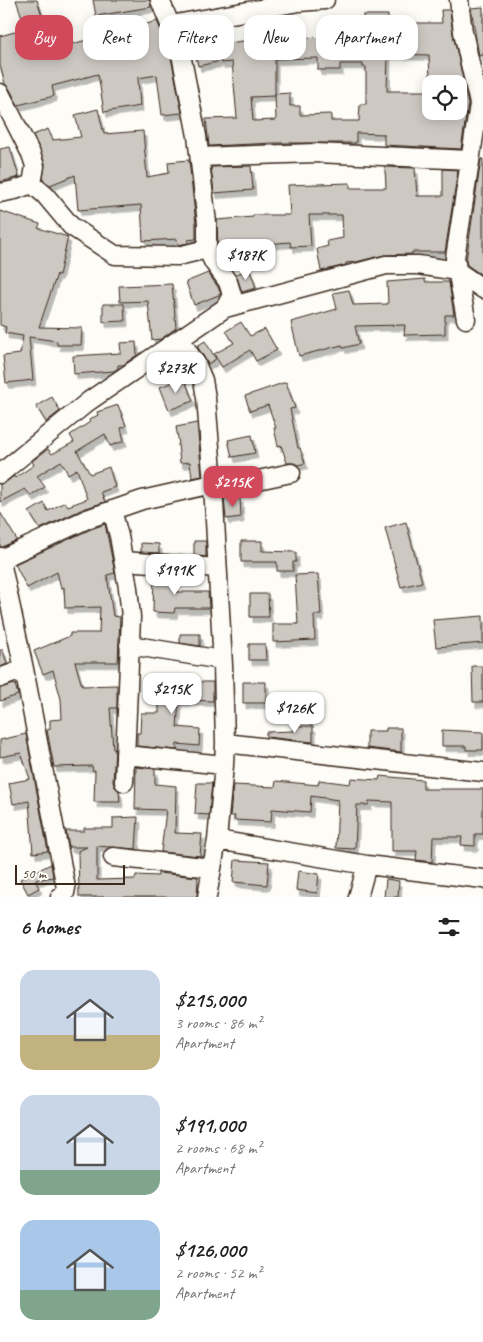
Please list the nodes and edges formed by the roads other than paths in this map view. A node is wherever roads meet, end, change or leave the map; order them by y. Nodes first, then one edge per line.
1 (160, 0) edge
2 (325, 0) edge
3 (459, 0) edge
4 (166, 15) edge
5 (226, 15) edge
6 (182, 60) edge
7 (0, 93) edge
8 (200, 158) junction
9 (470, 160) junction
10 (32, 184) junction
11 (0, 193) edge
12 (207, 249) junction
13 (457, 271) junction
14 (483, 289) edge
15 (225, 308) junction
16 (466, 319) dead end
17 (180, 339) junction
18 (291, 473) dead end
19 (0, 474) edge
20 (214, 484) junction
21 (112, 510) junction
22 (0, 558) edge
23 (124, 561) junction
24 (217, 568) junction
25 (129, 645) junction
26 (222, 660) junction
27 (24, 669) junction
28 (0, 678) edge
29 (225, 744) junction
30 (125, 755) junction
31 (224, 765) junction
32 (483, 772) edge
33 (124, 782) dead end
34 (217, 840) junction
35 (113, 857) dead end
36 (367, 865) junction
37 (212, 868) junction
38 (483, 879) edge
39 (60, 897) edge
40 (207, 897) edge
41 (358, 897) edge

1 - 4 street
2 - 5 street
3 - 9 street
6 - 8 street
7 - 10 street
8 - 9 street
8 - 12 street
9 - 13 street
10 - 11 street
10 - 12 street
12 - 15 street
13 - 14 street
13 - 15 street
13 - 16 street
15 - 17 street
17 - 19 street
17 - 20 street
18 - 20 street
20 - 21 street
20 - 24 street
21 - 22 street
21 - 23 street
22 - 27 street
23 - 24 street
23 - 25 street
24 - 26 street
25 - 26 street
25 - 30 street
26 - 29 street
27 - 28 street
27 - 39 street
29 - 31 street
29 - 32 street
30 - 31 street
30 - 33 street
31 - 34 street
34 - 36 street
34 - 37 street
35 - 37 street
36 - 38 street
36 - 41 street
37 - 40 street

